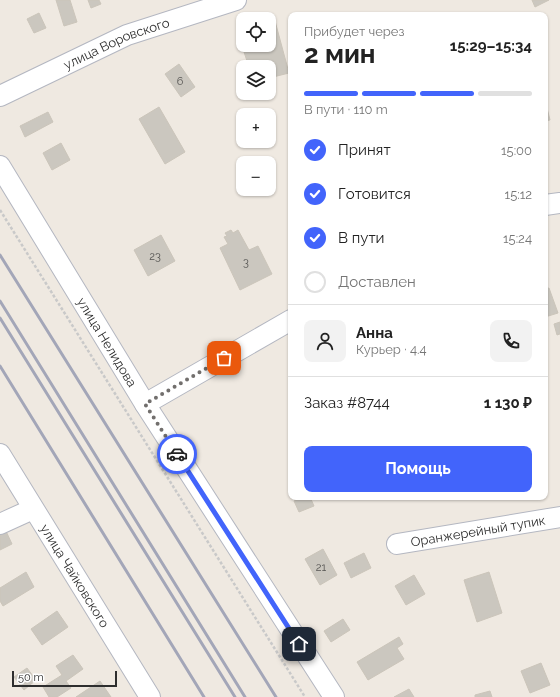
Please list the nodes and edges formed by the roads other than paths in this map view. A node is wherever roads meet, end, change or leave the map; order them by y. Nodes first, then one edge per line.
1 (236, 0) edge
2 (0, 96) edge
3 (0, 166) edge
4 (560, 203) edge
5 (548, 205) edge
6 (288, 322) edge
7 (145, 404) junction
8 (0, 454) edge
9 (33, 509) junction
10 (560, 517) edge
11 (0, 524) edge
12 (397, 544) dead end
13 (150, 697) edge
14 (334, 697) edge

1 - 2 street, улица Воровского
3 - 7 street, улица Нелидова
4 - 5 street
6 - 7 street
7 - 14 street, улица Нелидова
8 - 9 street, улица Чайковского
9 - 11 street
9 - 13 street, улица Чайковского
10 - 12 street, Оранжерейный тупик

